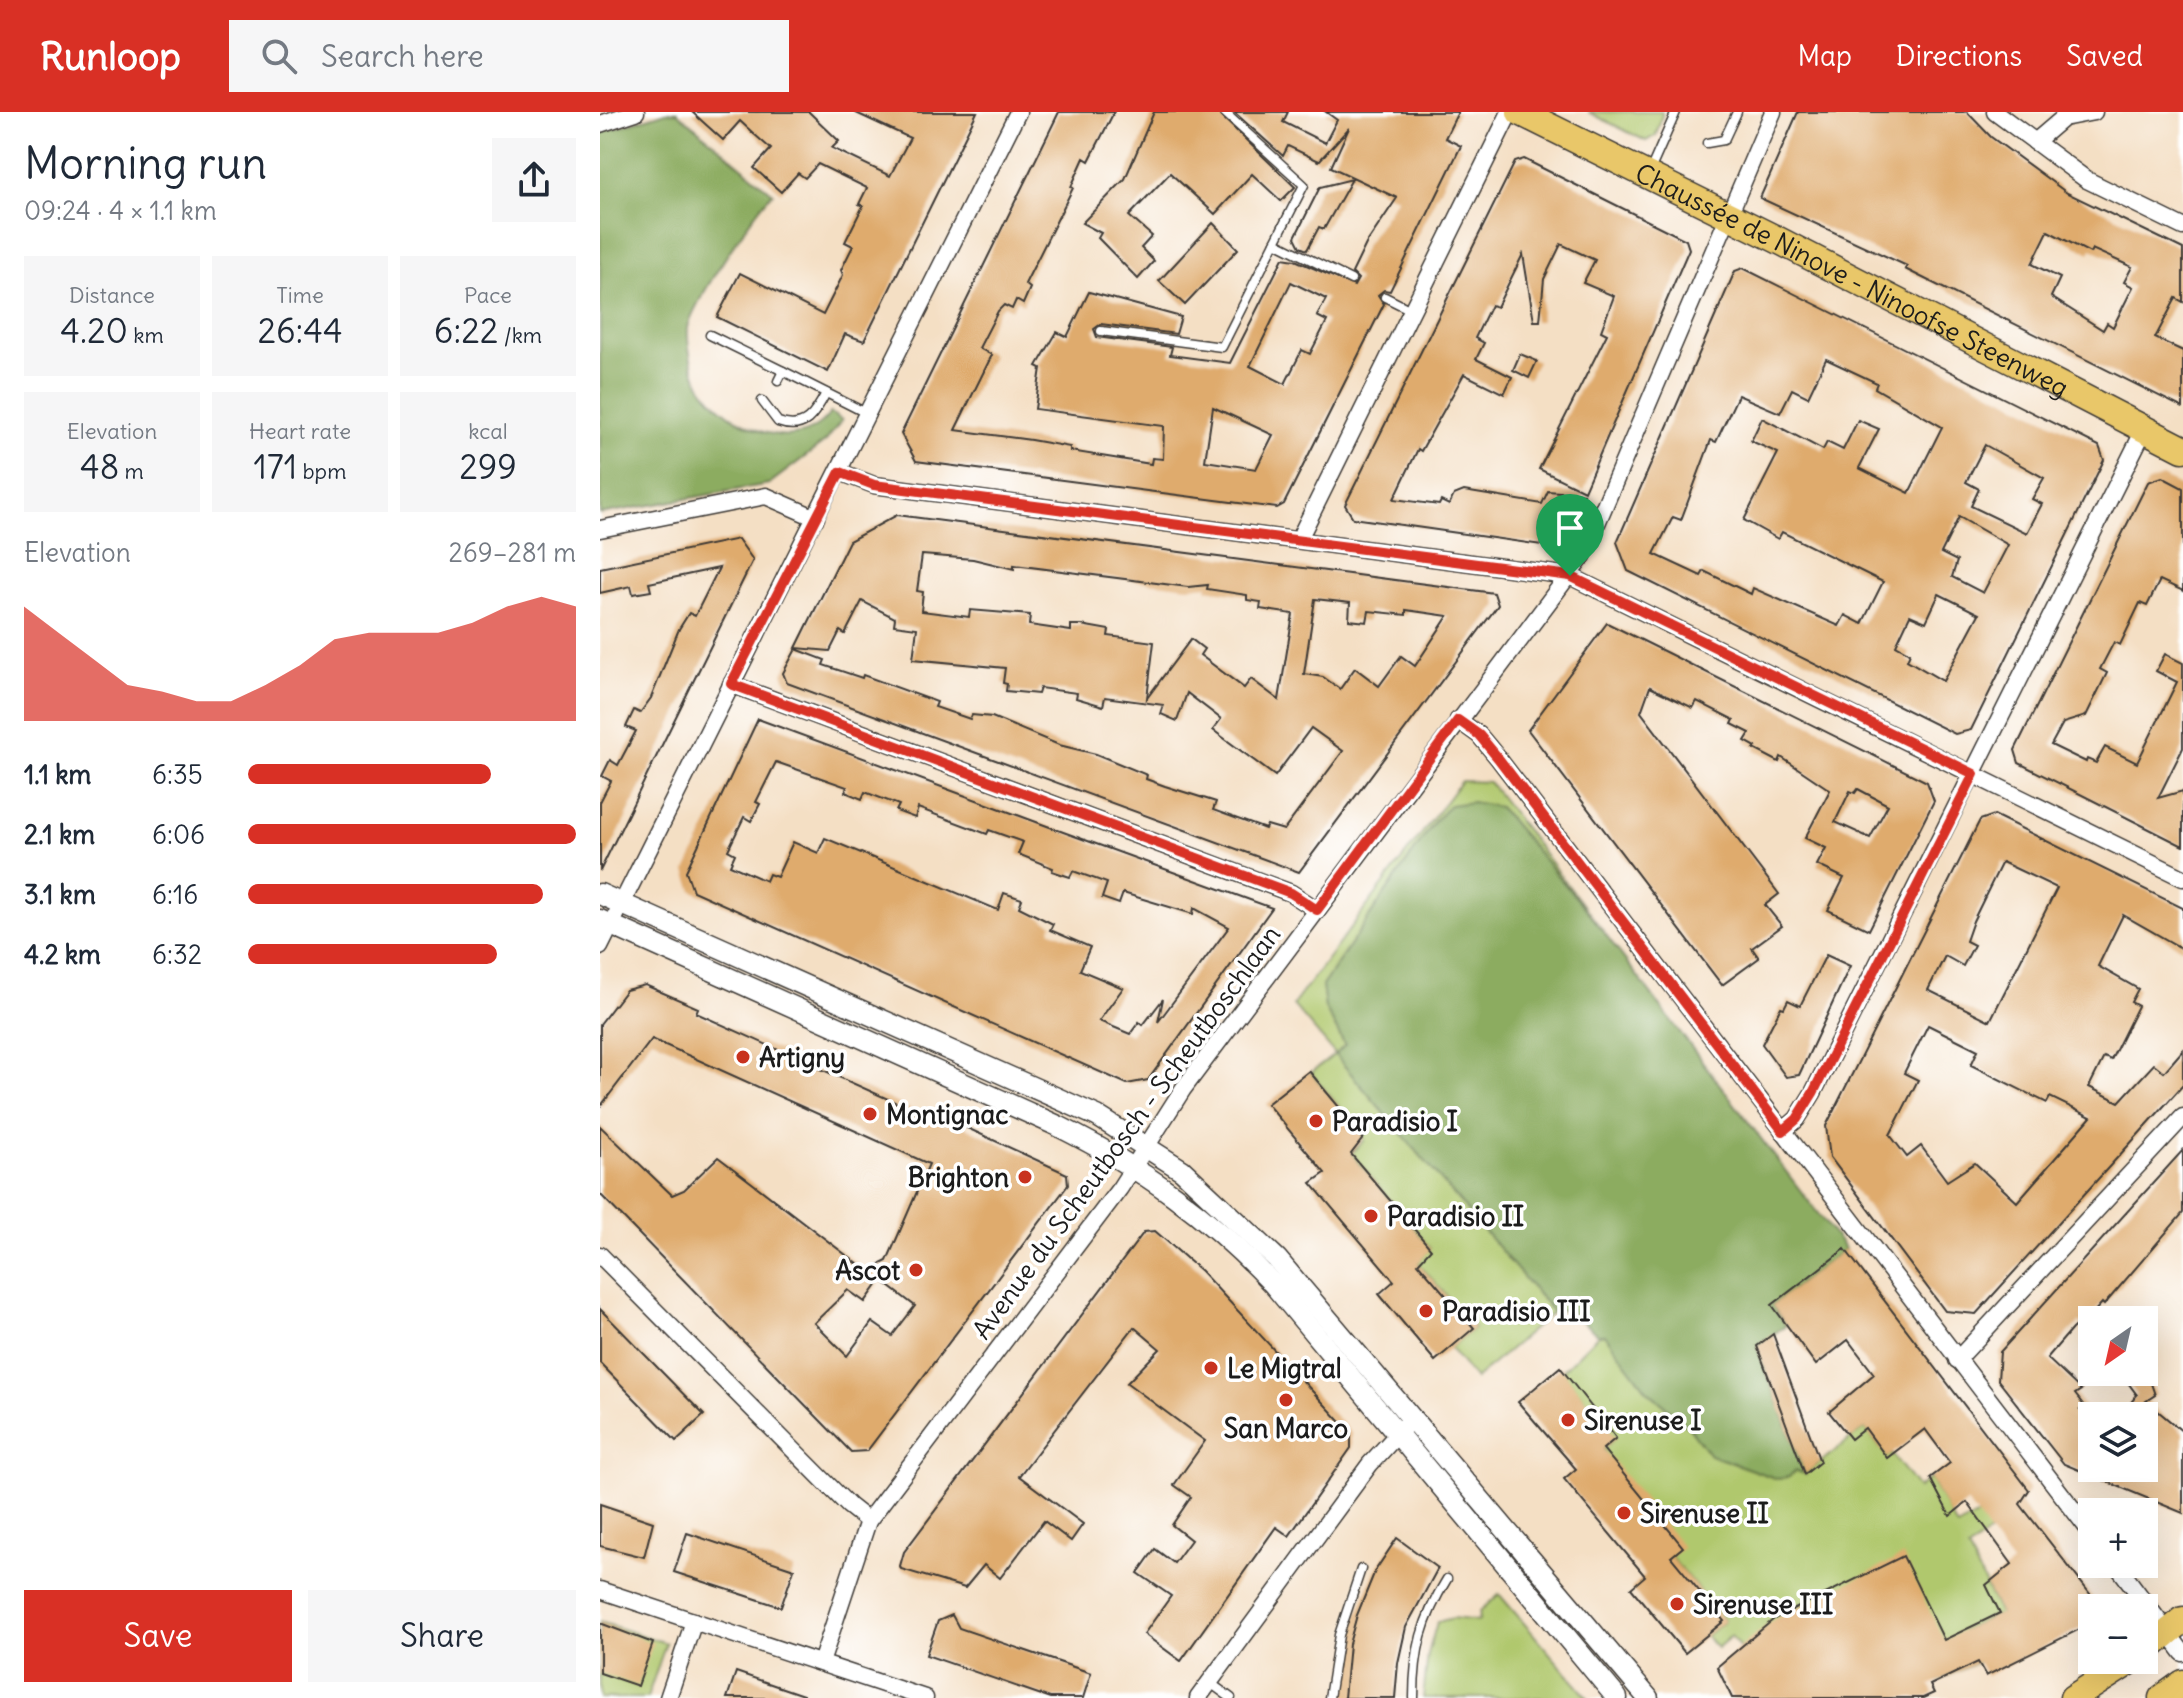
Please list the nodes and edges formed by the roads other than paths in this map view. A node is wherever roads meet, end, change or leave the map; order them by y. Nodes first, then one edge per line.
1 (636, 112) edge
2 (1018, 112) edge
3 (1224, 112) edge
4 (1510, 112) edge
5 (1520, 112) edge
6 (1676, 112) edge
7 (1737, 112) edge
8 (1773, 112) edge
9 (1995, 112) edge
10 (2094, 112) edge
11 (600, 124) edge
12 (2035, 142) junction
13 (1707, 143) dead end
14 (1648, 175) junction
15 (1729, 215) junction
16 (2183, 227) edge
17 (1275, 242) junction
18 (1351, 280) dead end
19 (1385, 297) dead end
20 (1411, 310) junction
21 (1101, 331) dead end
22 (710, 335) dead end
23 (783, 371) junction
24 (778, 381) dead end
25 (826, 393) junction
26 (762, 401) dead end
27 (868, 414) junction
28 (2144, 430) junction
29 (2183, 449) edge
30 (840, 472) junction
31 (816, 518) junction
32 (600, 529) edge
33 (1299, 539) junction
34 (1570, 576) junction
35 (731, 684) junction
36 (1458, 720) junction
37 (1974, 774) junction
38 (2183, 878) edge
39 (600, 894) edge
40 (624, 904) junction
41 (1317, 910) junction
42 (606, 922) edge
43 (600, 947) edge
44 (2183, 1117) edge
45 (1783, 1131) junction
46 (1146, 1145) junction
47 (1132, 1166) junction
48 (600, 1255) edge
49 (1957, 1360) junction
50 (1413, 1419) junction
51 (1397, 1435) junction
52 (2078, 1516) edge
53 (868, 1521) junction
54 (1361, 1569) dead end
55 (2128, 1578) edge
56 (1447, 1579) dead end
57 (1552, 1584) junction
58 (600, 1590) edge
59 (1534, 1599) junction
60 (694, 1621) junction
61 (2178, 1635) edge
62 (2158, 1645) edge
63 (821, 1663) junction
64 (2110, 1674) edge
65 (1208, 1681) junction
66 (2183, 1683) edge
67 (668, 1698) edge
68 (925, 1698) edge
69 (1198, 1698) edge
70 (1231, 1698) edge
71 (1329, 1698) edge
72 (1414, 1698) edge
73 (1617, 1698) edge
74 (1648, 1698) edge
75 (2073, 1698) edge
76 (2162, 1698) edge

1 - 11 street
2 - 27 street
3 - 17 lane
4 - 20 street
5 - 14 main road, Chaussée de Ninove - Ninoofse Steenweg
6 - 14 lane
7 - 13 lane
8 - 15 street, Avenue du Scheutbosch - Scheutboschlaan
9 - 12 street
10 - 12 street
12 - 16 street
14 - 15 main road, Chaussée de Ninove - Ninoofse Steenweg
15 - 28 main road, Chaussée de Ninove - Ninoofse Steenweg
15 - 34 street, Avenue du Scheutbosch - Scheutboschlaan
17 - 18 lane
17 - 21 lane
19 - 20 lane
20 - 33 street
22 - 23 lane
23 - 24 lane
23 - 25 lane
25 - 26 lane
25 - 27 lane
27 - 30 street
28 - 29 main road, Chaussée de Ninove - Ninoofse Steenweg
28 - 37 street
30 - 31 street
30 - 33 street
31 - 32 street
31 - 35 street
33 - 34 street
34 - 36 street, Avenue du Scheutbosch - Scheutboschlaan
34 - 37 street
35 - 40 street
35 - 41 street
36 - 41 street, Avenue du Scheutbosch - Scheutboschlaan
36 - 45 street
37 - 38 street
37 - 45 street
39 - 40 street
40 - 42 street
40 - 46 street
41 - 46 street, Avenue du Scheutbosch - Scheutboschlaan
42 - 43 street
42 - 47 street
44 - 49 street
45 - 49 street
46 - 47 street, Avenue du Scheutbosch - Scheutboschlaan
46 - 50 street
47 - 51 street
47 - 53 street, Avenue du Scheutbosch - Scheutboschlaan
48 - 53 street
49 - 52 street
50 - 51 street
50 - 57 street
51 - 59 street
51 - 65 street
53 - 63 street, Avenue du Scheutbosch - Scheutboschlaan
54 - 71 lane
55 - 61 street
56 - 72 lane
57 - 59 street
57 - 74 street
58 - 60 street
59 - 73 street
60 - 63 street
60 - 67 street
61 - 62 main road
63 - 68 street
64 - 75 main road
65 - 69 street
65 - 70 lane
66 - 76 main road

